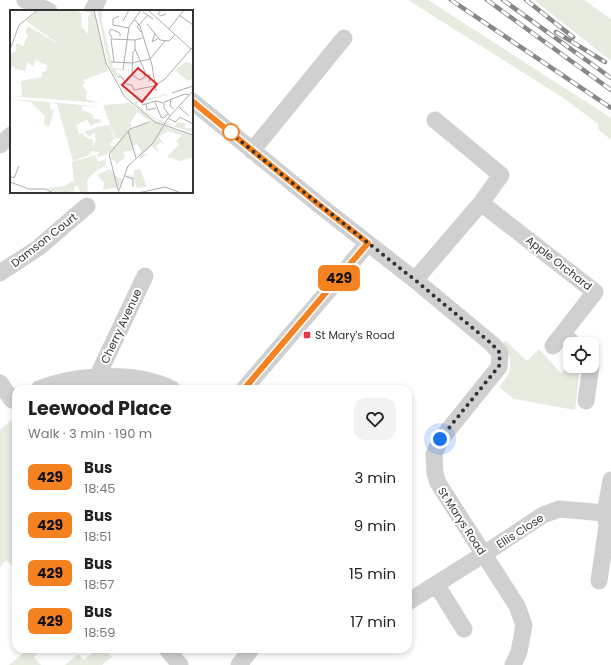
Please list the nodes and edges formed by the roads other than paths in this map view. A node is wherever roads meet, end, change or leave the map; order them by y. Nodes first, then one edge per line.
1 (25, 0) edge
2 (98, 0) edge
3 (47, 10) edge
4 (93, 10) edge
5 (344, 38) dead end
6 (193, 102) edge
7 (435, 120) dead end
8 (10, 136) edge
9 (0, 145) edge
10 (252, 151) junction
11 (481, 202) junction
12 (87, 206) dead end
13 (368, 243) junction
14 (0, 273) edge
15 (145, 276) dead end
16 (415, 280) junction
17 (566, 337) edge
18 (590, 373) edge
19 (97, 377) junction
20 (0, 383) edge
21 (51, 385) edge
22 (163, 385) edge
23 (247, 385) edge
24 (586, 401) dead end
25 (9, 403) edge
26 (611, 480) edge
27 (605, 513) junction
28 (484, 554) junction
29 (599, 581) dead end
30 (436, 584) junction
31 (412, 599) edge
32 (464, 629) dead end
33 (170, 653) edge
34 (248, 653) edge
35 (180, 665) edge
36 (239, 665) edge
37 (513, 665) edge

1 - 3 street
2 - 4 street
5 - 10 street
6 - 10 street, St Marys Road
7 - 11 street
8 - 9 street
10 - 13 street, St Marys Road
11 - 16 street
11 - 17 street, Apple Orchard
12 - 14 street, Damson Court
13 - 16 street, St Marys Road
13 - 23 street
15 - 19 street, Cherry Avenue
16 - 28 street, St Marys Road
18 - 24 street
19 - 21 street, Cherry Avenue
19 - 22 street, Cherry Avenue
20 - 25 street
26 - 27 street
27 - 28 street, Ellis Close
27 - 29 street
28 - 30 street, Ellis Close
28 - 37 street, St Marys Road
30 - 31 street, Ellis Close
30 - 32 street
33 - 35 street
34 - 36 street

